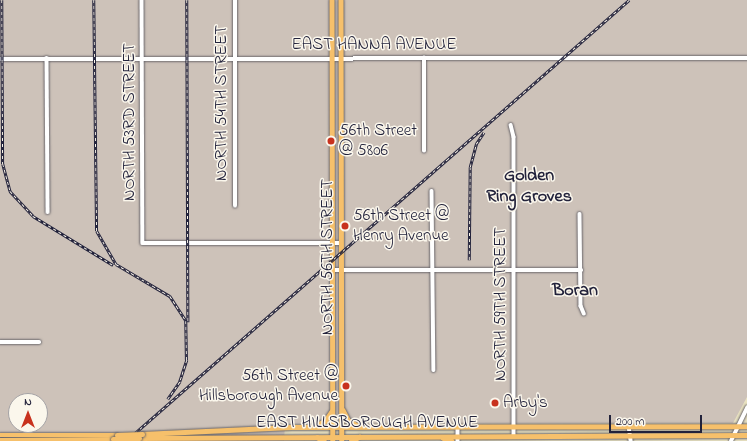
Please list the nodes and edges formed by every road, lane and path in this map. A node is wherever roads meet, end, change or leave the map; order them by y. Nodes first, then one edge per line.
1 (142, 0) edge
2 (235, 0) edge
3 (332, 0) edge
4 (341, 0) edge
5 (47, 58) junction
6 (142, 58) junction
7 (235, 58) junction
8 (332, 58) junction
9 (341, 58) junction
10 (424, 58) junction
11 (747, 58) edge
12 (0, 59) edge
13 (511, 125) dead end
14 (332, 150) junction
15 (341, 150) junction
16 (424, 151) dead end
17 (432, 191) dead end
18 (235, 206) dead end
19 (48, 212) dead end
20 (580, 214) dead end
21 (332, 243) junction
22 (341, 243) junction
23 (333, 270) junction
24 (341, 270) junction
25 (432, 270) junction
26 (513, 270) junction
27 (581, 270) junction
28 (584, 313) dead end
29 (0, 342) edge
30 (39, 342) dead end
31 (434, 370) dead end
32 (332, 408) junction
33 (342, 408) junction
34 (747, 411) edge
35 (514, 426) junction
36 (629, 426) junction
37 (739, 426) junction
38 (747, 426) edge
39 (314, 427) junction
40 (332, 427) junction
41 (342, 427) junction
42 (361, 427) junction
43 (456, 427) junction
44 (0, 435) edge
45 (514, 435) junction
46 (734, 435) junction
47 (747, 435) edge
48 (140, 436) junction
49 (313, 436) junction
50 (362, 436) junction
51 (115, 437) junction
52 (333, 438) edge
53 (342, 438) edge
54 (456, 439) edge
55 (629, 439) edge
56 (0, 440) edge
57 (324, 441) edge
58 (351, 441) edge
59 (731, 441) edge

1 - 6 street, NORTH 53RD STREET
2 - 7 street, NORTH 54TH STREET
3 - 8 main road, NORTH 56TH STREET
4 - 9 main road, NORTH 56TH STREET
5 - 6 street, EAST HANNA AVENUE
5 - 12 street, EAST HANNA AVENUE
5 - 19 street
6 - 7 street, EAST HANNA AVENUE
6 - 21 street, NORTH 53RD STREET
7 - 8 street, EAST HANNA AVENUE
7 - 18 street, NORTH 54TH STREET
8 - 9 street, EAST HANNA AVENUE
8 - 14 main road, NORTH 56TH STREET
9 - 10 street, EAST HANNA AVENUE
9 - 15 main road, NORTH 56TH STREET
10 - 11 street, EAST HANNA AVENUE
10 - 16 street
13 - 26 street, NORTH 59TH STREET
14 - 15 main road
14 - 21 main road, NORTH 56TH STREET
15 - 22 main road, NORTH 56TH STREET
17 - 25 street
20 - 27 street
21 - 22 street
21 - 23 main road, NORTH 56TH STREET
22 - 24 main road, NORTH 56TH STREET
23 - 24 street
23 - 32 main road, NORTH 56TH STREET
24 - 25 street
24 - 33 main road, NORTH 56TH STREET
25 - 26 street
25 - 31 street
26 - 27 street
26 - 35 street, NORTH 59TH STREET
27 - 28 street
29 - 30 street
32 - 39 main road
32 - 40 main road, NORTH 56TH STREET
33 - 41 main road, NORTH 56TH STREET
33 - 42 main road
34 - 37 street
35 - 36 main road, EAST HILLSBOROUGH AVENUE
35 - 43 main road, EAST HILLSBOROUGH AVENUE
35 - 45 street, NORTH 59TH STREET
36 - 37 main road, EAST HILLSBOROUGH AVENUE
36 - 55 street
37 - 38 main road, EAST HILLSBOROUGH AVENUE
37 - 46 street
39 - 40 main road, EAST HILLSBOROUGH AVENUE
39 - 48 main road, EAST HILLSBOROUGH AVENUE
40 - 41 main road, EAST HILLSBOROUGH AVENUE
40 - 52 main road, NORTH 56TH STREET
41 - 42 main road, EAST HILLSBOROUGH AVENUE
41 - 53 main road, NORTH 56TH STREET
42 - 43 main road, EAST HILLSBOROUGH AVENUE
43 - 54 street
44 - 51 main road, EAST HILLSBOROUGH AVENUE
45 - 54 main road, EAST HILLSBOROUGH AVENUE
45 - 55 main road, EAST HILLSBOROUGH AVENUE
46 - 47 main road, EAST HILLSBOROUGH AVENUE
46 - 55 main road, EAST HILLSBOROUGH AVENUE
46 - 59 street
48 - 49 main road, EAST HILLSBOROUGH AVENUE
48 - 51 main road, EAST HILLSBOROUGH AVENUE, bridge
49 - 52 main road, EAST HILLSBOROUGH AVENUE
49 - 57 main road
50 - 53 main road, EAST HILLSBOROUGH AVENUE
50 - 54 main road, EAST HILLSBOROUGH AVENUE
50 - 58 main road
51 - 56 main road, EAST HILLSBOROUGH AVENUE
52 - 53 main road, EAST HILLSBOROUGH AVENUE

